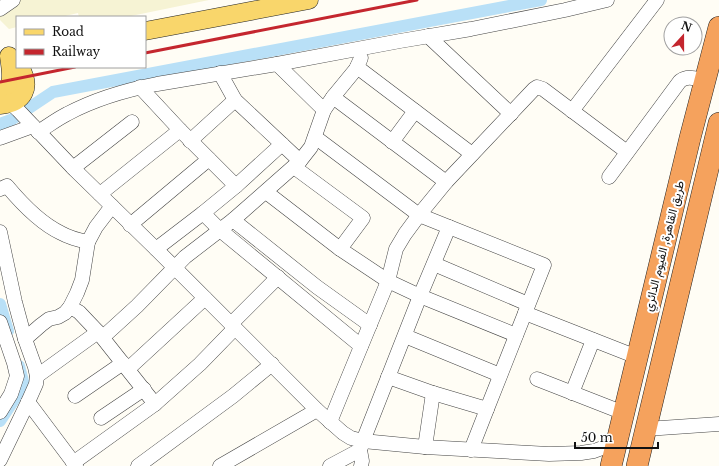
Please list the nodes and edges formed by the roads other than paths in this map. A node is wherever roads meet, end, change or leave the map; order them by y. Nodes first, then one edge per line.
1 (13, 0) edge
2 (309, 0) edge
3 (607, 0) edge
4 (657, 0) edge
5 (0, 9) edge
6 (719, 27) edge
7 (146, 31) edge
8 (428, 36) junction
9 (365, 47) junction
10 (13, 57) edge
11 (277, 64) junction
12 (357, 66) junction
13 (220, 73) junction
14 (705, 81) junction
15 (140, 87) junction
16 (333, 97) junction
17 (235, 100) junction
18 (6, 102) edge
19 (324, 110) junction
20 (415, 111) junction
21 (572, 111) junction
22 (511, 114) junction
23 (132, 122) dead end
24 (719, 123) edge
25 (34, 127) junction
26 (180, 130) junction
27 (315, 137) junction
28 (0, 138) edge
29 (690, 138) junction
30 (190, 141) junction
31 (392, 142) junction
32 (282, 144) junction
33 (713, 144) junction
34 (627, 152) junction
35 (472, 154) junction
36 (209, 159) junction
37 (297, 164) junction
38 (73, 168) junction
39 (609, 177) dead end
40 (446, 182) junction
41 (236, 186) junction
42 (0, 189) edge
43 (266, 192) junction
44 (100, 194) junction
45 (112, 206) junction
46 (203, 213) junction
47 (419, 215) junction
48 (234, 220) junction
49 (130, 225) junction
50 (449, 227) junction
51 (220, 230) junction
52 (0, 232) edge
53 (88, 242) junction
54 (156, 249) junction
55 (340, 249) junction
56 (434, 264) junction
57 (174, 268) junction
58 (278, 277) junction
59 (388, 281) junction
60 (420, 296) junction
61 (205, 298) junction
62 (70, 307) junction
63 (526, 309) junction
64 (0, 322) edge
65 (370, 325) junction
66 (233, 326) junction
67 (101, 334) junction
68 (516, 335) junction
69 (405, 336) junction
70 (25, 339) junction
71 (593, 340) junction
72 (361, 346) junction
73 (637, 357) junction
74 (272, 364) junction
75 (126, 366) junction
76 (500, 375) junction
77 (37, 376) junction
78 (388, 377) junction
79 (537, 379) dead end
80 (144, 389) junction
81 (433, 393) junction
82 (572, 393) junction
83 (75, 396) dead end
84 (28, 402) junction
85 (155, 404) junction
86 (486, 409) junction
87 (317, 410) junction
88 (0, 412) edge
89 (624, 413) junction
90 (101, 418) dead end
91 (330, 422) junction
92 (719, 424) edge
93 (646, 429) junction
94 (616, 443) junction
95 (362, 445) junction
96 (425, 447) junction
97 (471, 450) junction
98 (0, 460) edge
99 (74, 464) edge
100 (138, 466) edge
101 (220, 466) edge
102 (330, 466) edge
103 (361, 466) edge
104 (611, 466) edge
105 (637, 466) edge

1 - 5 street
2 - 7 main road
3 - 8 street
4 - 21 street
6 - 14 highway, طريق القاهرة, الفيوم الدائري
8 - 9 street
8 - 22 street
9 - 11 street
9 - 12 street
10 - 18 main road
11 - 13 street
11 - 19 street
12 - 16 street
12 - 20 street
13 - 15 street
13 - 17 street
14 - 29 highway, طريق القاهرة, الفيوم الدائري
14 - 34 street
15 - 25 street
15 - 26 street
16 - 19 street
16 - 31 street
17 - 30 street
17 - 32 street
18 - 25 street
19 - 27 street
20 - 31 street
20 - 35 street
21 - 22 street
21 - 34 street
22 - 35 street
23 - 38 street
24 - 33 highway, طريق القاهرة, الفيوم الدائري
25 - 28 street
25 - 38 street
26 - 30 street
26 - 44 street
27 - 37 street
27 - 47 street
29 - 33 highway
29 - 73 highway, طريق القاهرة, الفيوم الدائري
30 - 36 street
31 - 40 street
32 - 37 street
32 - 41 street
33 - 93 highway, طريق القاهرة, الفيوم الدائري
34 - 39 street
35 - 40 street
36 - 41 street
36 - 49 street
37 - 43 street
37 - 55 street
38 - 44 street
40 - 47 street
41 - 46 street
42 - 53 street
43 - 48 street
43 - 55 street
44 - 45 street
45 - 49 street
45 - 53 street
46 - 51 street
46 - 54 street
47 - 50 street
47 - 59 street
48 - 51 street
48 - 65 street
49 - 54 street
50 - 56 street
50 - 63 street
51 - 57 street
51 - 58 street
52 - 70 street
53 - 62 street
54 - 57 street
55 - 59 street
56 - 60 street
56 - 63 street
57 - 61 street
57 - 67 street
58 - 66 street
58 - 72 street
59 - 60 street
59 - 65 street
60 - 68 street
60 - 69 street
61 - 66 street
61 - 75 street
62 - 67 street
62 - 70 street
63 - 68 street
63 - 71 street
64 - 88 street
65 - 72 street
66 - 74 street
66 - 85 street
67 - 75 street
67 - 77 street
68 - 76 street
69 - 76 street
69 - 78 street
70 - 77 street
71 - 73 street
71 - 82 street
72 - 91 street
73 - 89 highway, طريق القاهرة, الفيوم الدائري
74 - 87 street
74 - 100 street
75 - 80 street
75 - 83 street
76 - 86 street
77 - 84 street
78 - 81 street
78 - 95 street
79 - 82 street
80 - 85 street
80 - 90 street
81 - 86 street
81 - 96 street
82 - 89 street
84 - 98 street
84 - 99 street
85 - 99 street
86 - 97 street
87 - 91 street
87 - 101 street
89 - 94 highway, طريق القاهرة, الفيوم الدائري
91 - 95 street
92 - 93 street
93 - 105 highway, طريق القاهرة, الفيوم الدائري
94 - 97 street
94 - 104 highway, طريق القاهرة, الفيوم الدائري
95 - 96 street
95 - 102 street
95 - 103 street
96 - 97 street

